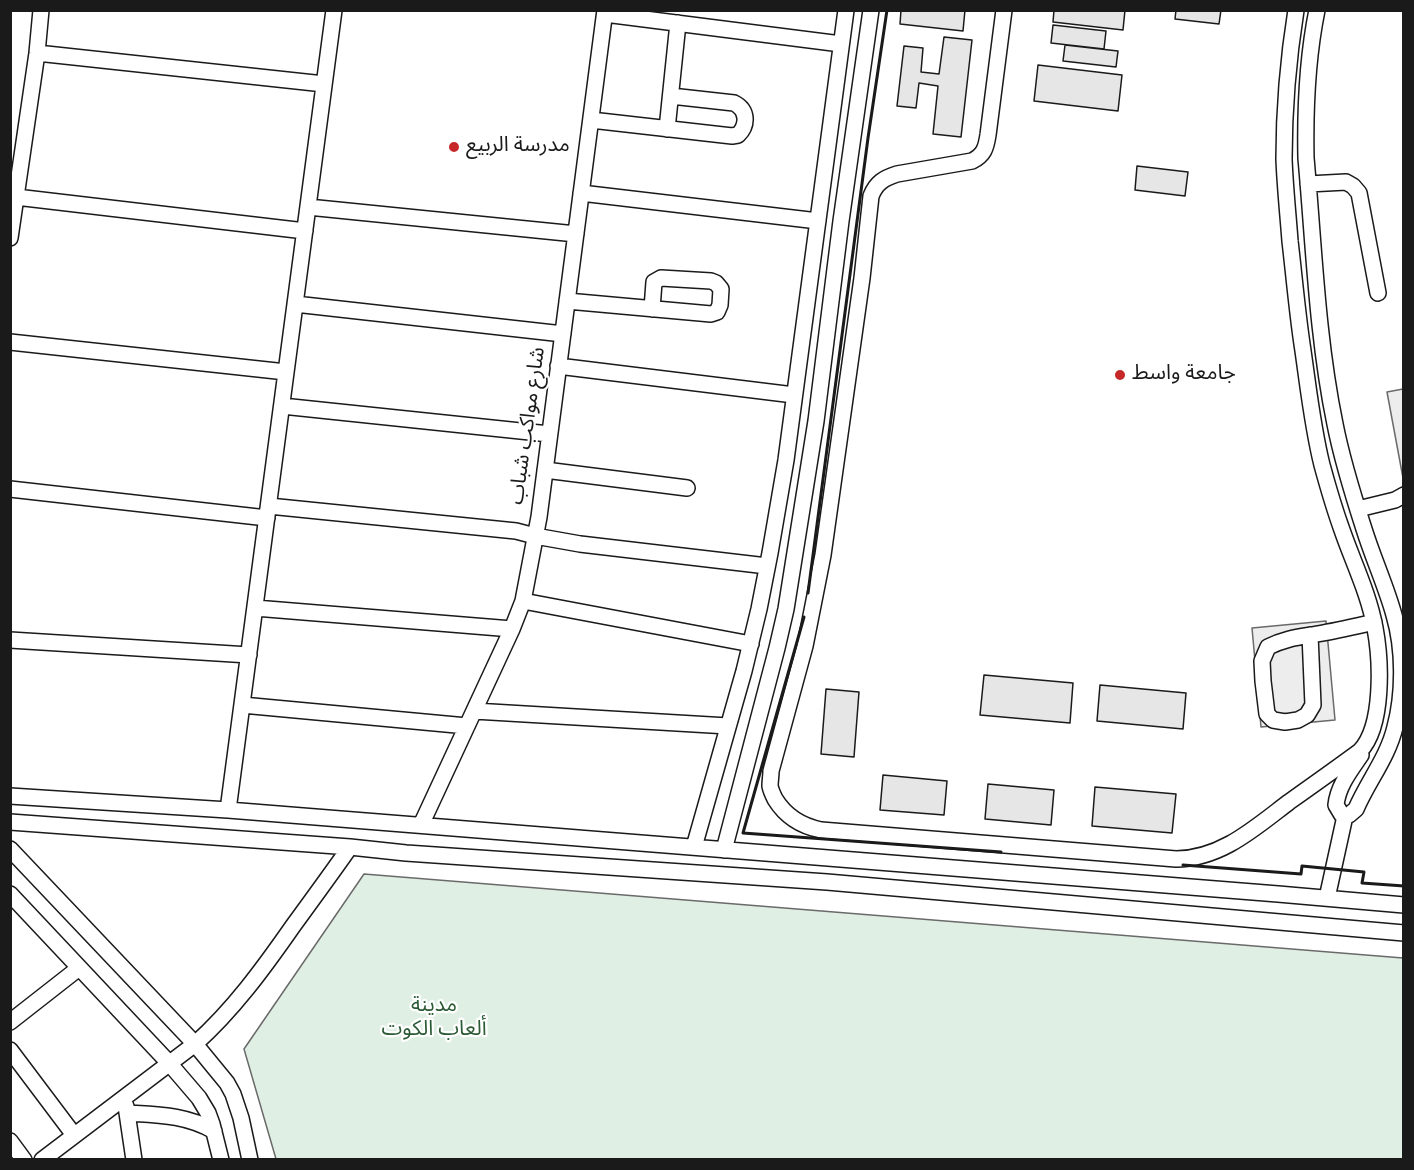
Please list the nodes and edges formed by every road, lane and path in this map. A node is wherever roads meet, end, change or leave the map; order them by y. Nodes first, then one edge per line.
1 (41, 10) edge
2 (334, 10) edge
3 (846, 10) edge
4 (871, 10) edge
5 (1004, 10) edge
6 (1296, 10) edge
7 (1317, 10) edge
8 (605, 12) edge
9 (678, 23) junction
10 (842, 44) junction
11 (37, 53) junction
12 (324, 84) junction
13 (670, 96) junction
14 (591, 120) junction
15 (667, 129) junction
16 (1308, 184) junction
17 (581, 193) junction
18 (16, 197) junction
19 (308, 207) junction
20 (818, 221) junction
21 (305, 231) junction
22 (576, 234) junction
23 (10, 238) edge
24 (1378, 293) dead end
25 (567, 301) junction
26 (295, 304) junction
27 (652, 309) junction
28 (563, 334) junction
29 (10, 342) edge
30 (558, 366) junction
31 (286, 372) junction
32 (794, 395) junction
33 (282, 406) junction
34 (549, 434) junction
35 (545, 470) junction
36 (687, 488) dead end
37 (10, 489) edge
38 (1404, 495) edge
39 (1358, 509) junction
40 (268, 512) junction
41 (535, 536) junction
42 (767, 566) junction
43 (523, 601) junction
44 (255, 608) junction
45 (1374, 622) junction
46 (512, 629) junction
47 (1310, 635) junction
48 (10, 640) edge
49 (1402, 642) edge
50 (751, 644) junction
51 (249, 655) junction
52 (242, 705) junction
53 (474, 711) junction
54 (467, 726) junction
55 (728, 726) junction
56 (1397, 742) edge
57 (1366, 745) junction
58 (10, 796) edge
59 (228, 810) junction
60 (1345, 816) junction
61 (13, 822) edge
62 (421, 825) junction
63 (350, 847) junction
64 (694, 847) junction
65 (10, 849) edge
66 (724, 849) junction
67 (10, 894) edge
68 (1278, 894) junction
69 (1327, 898) junction
70 (1385, 903) junction
71 (1404, 905) edge
72 (1276, 921) junction
73 (1384, 931) junction
74 (1404, 933) edge
75 (79, 968) junction
76 (10, 1022) edge
77 (195, 1044) junction
78 (10, 1050) edge
79 (169, 1064) junction
80 (125, 1097) junction
81 (127, 1113) junction
82 (214, 1131) junction
83 (74, 1135) junction
84 (10, 1141) edge
85 (24, 1160) edge
86 (42, 1160) edge
87 (134, 1160) edge
88 (221, 1160) edge
89 (250, 1160) edge

1 - 11 street
2 - 12 street
3 - 10 street
4 - 66 street
5 - 57 street
6 - 45 street
7 - 16 street
8 - 9 street
8 - 14 street, شارع مواكب شباب
9 - 10 street
9 - 13 street
10 - 20 street
11 - 12 street
11 - 18 street
12 - 19 street
13 - 15 street
13 - 15 street
14 - 15 street
14 - 17 street, شارع مواكب شباب
16 - 24 street
16 - 39 street
17 - 20 street
17 - 22 street, شارع مواكب شباب
18 - 21 street
18 - 23 street
19 - 21 street
19 - 22 street
20 - 32 street
21 - 26 street
22 - 25 street, شارع مواكب شباب
25 - 27 street
25 - 28 street, شارع مواكب شباب
26 - 28 street
26 - 31 street
27 - 27 street
28 - 30 street, شارع مواكب شباب
29 - 31 street
30 - 32 street
30 - 34 street, شارع مواكب شباب
31 - 33 street
32 - 42 street
33 - 34 street
33 - 40 street
34 - 35 street, شارع مواكب شباب
35 - 36 street
35 - 41 street, شارع مواكب شباب
37 - 40 street
38 - 39 street
39 - 49 street
40 - 41 street
40 - 44 street
41 - 42 street
41 - 43 street, شارع مواكب شباب
42 - 50 street
43 - 46 street, شارع مواكب شباب
43 - 50 street
44 - 46 street
44 - 51 street
45 - 47 street
45 - 57 street
46 - 53 street, شارع مواكب شباب
47 - 47 street
48 - 51 street
49 - 56 street
50 - 55 street
51 - 52 street
52 - 54 street
52 - 59 street
53 - 54 street, شارع مواكب شباب
53 - 55 street
54 - 62 street, شارع مواكب شباب
55 - 64 street
56 - 60 street
57 - 60 street
58 - 59 street
59 - 62 street
60 - 69 street
61 - 63 street
62 - 64 street
63 - 72 street
63 - 77 street
64 - 66 street
65 - 77 street
66 - 68 street
67 - 75 street
68 - 69 street
68 - 72 street
69 - 70 street
70 - 71 street
70 - 73 street
72 - 73 street
73 - 74 street
75 - 76 street
75 - 79 street
77 - 79 street
77 - 89 street
78 - 83 street
79 - 80 street
79 - 82 street
80 - 81 street
80 - 83 street
81 - 82 street
81 - 87 street
82 - 88 street
83 - 86 street
84 - 85 street

